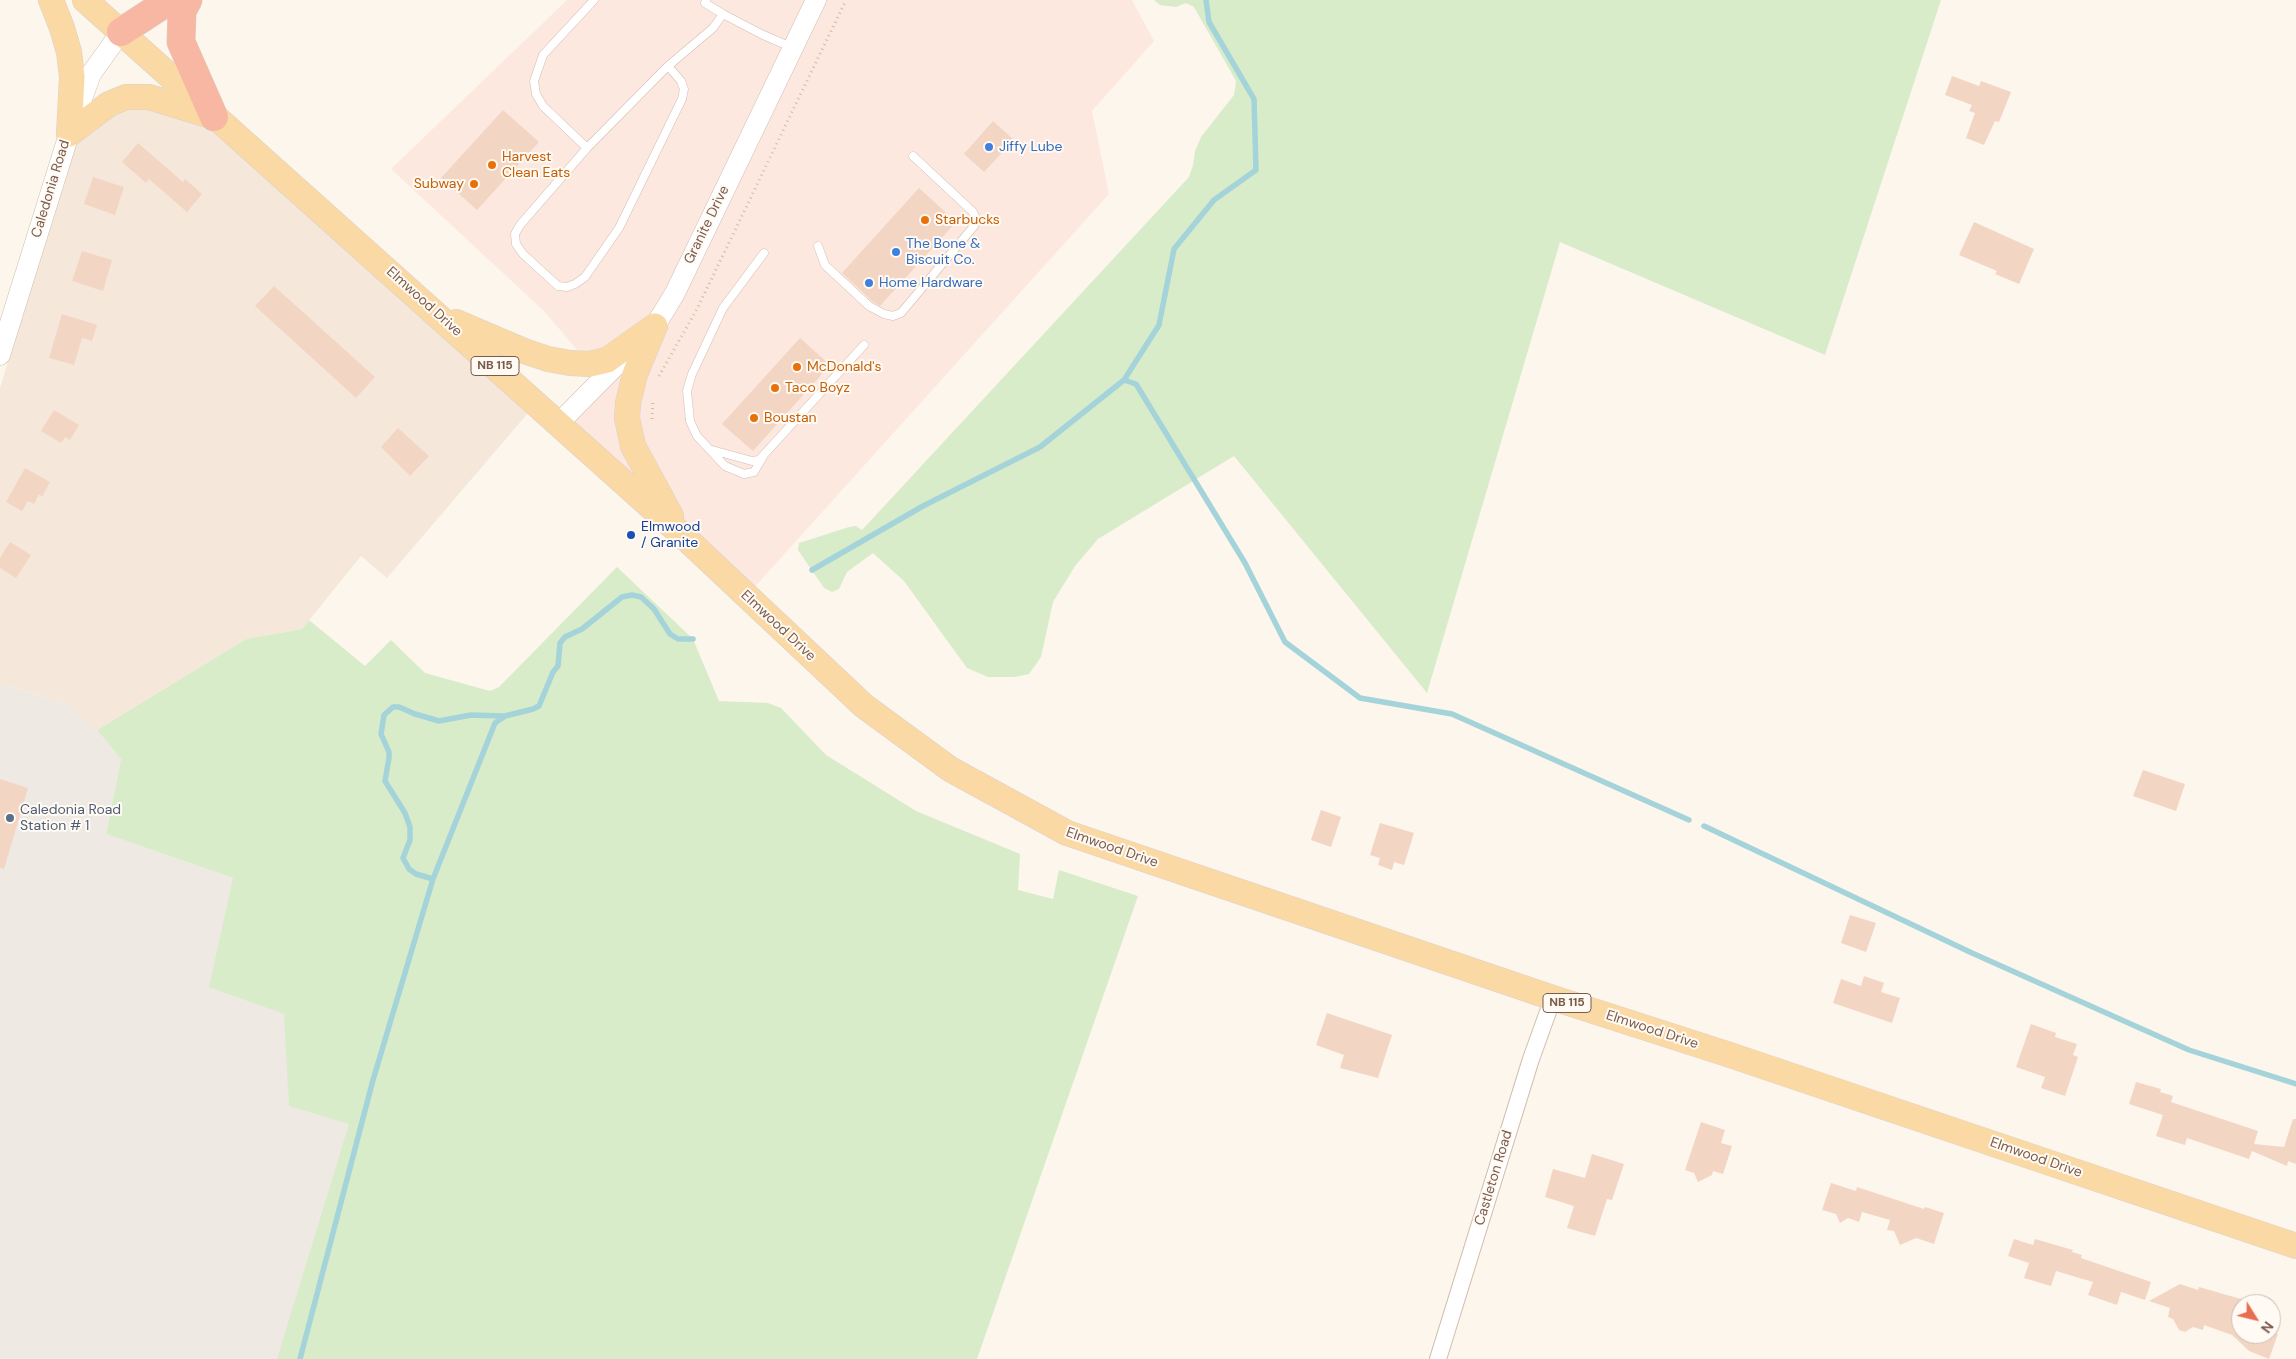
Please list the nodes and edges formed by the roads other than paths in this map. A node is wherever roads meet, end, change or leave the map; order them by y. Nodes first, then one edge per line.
1 (51, 0) edge
2 (85, 0) edge
3 (146, 0) edge
4 (170, 0) edge
5 (188, 0) edge
6 (594, 0) edge
7 (816, 0) edge
8 (703, 1) edge
9 (723, 14) junction
10 (121, 32) junction
11 (793, 48) junction
12 (668, 66) junction
13 (214, 117) junction
14 (69, 134) junction
15 (587, 148) junction
16 (913, 156) dead end
17 (818, 246) dead end
18 (764, 254) dead end
19 (437, 313) junction
20 (655, 326) junction
21 (864, 345) dead end
22 (0, 355) edge
23 (559, 423) junction
24 (708, 448) junction
25 (764, 455) junction
26 (680, 533) junction
27 (1553, 998) junction
28 (2296, 1246) edge
29 (1438, 1359) edge

1 - 14 main road
2 - 10 main road, Elmwood Drive / NB 115
3 - 10 highway
4 - 10 highway
5 - 13 highway
6 - 15 lane
7 - 11 street, Granite Drive
8 - 9 lane
9 - 11 lane
9 - 12 lane
10 - 13 main road, Elmwood Drive / NB 115
10 - 14 street, Caledonia Road
11 - 20 street, Granite Drive
12 - 15 lane
12 - 15 lane
13 - 14 main road
13 - 19 main road, Elmwood Drive / NB 115
14 - 22 street, Caledonia Road
16 - 17 lane
18 - 24 lane
19 - 20 main road
19 - 23 main road, Elmwood Drive / NB 115
20 - 23 street, Granite Drive
20 - 26 main road
21 - 25 lane
23 - 26 main road, Elmwood Drive / NB 115
24 - 25 lane
24 - 25 lane
26 - 27 main road, Elmwood Drive / NB 115
27 - 28 main road, Elmwood Drive / NB 115
27 - 29 street, Castleton Road

